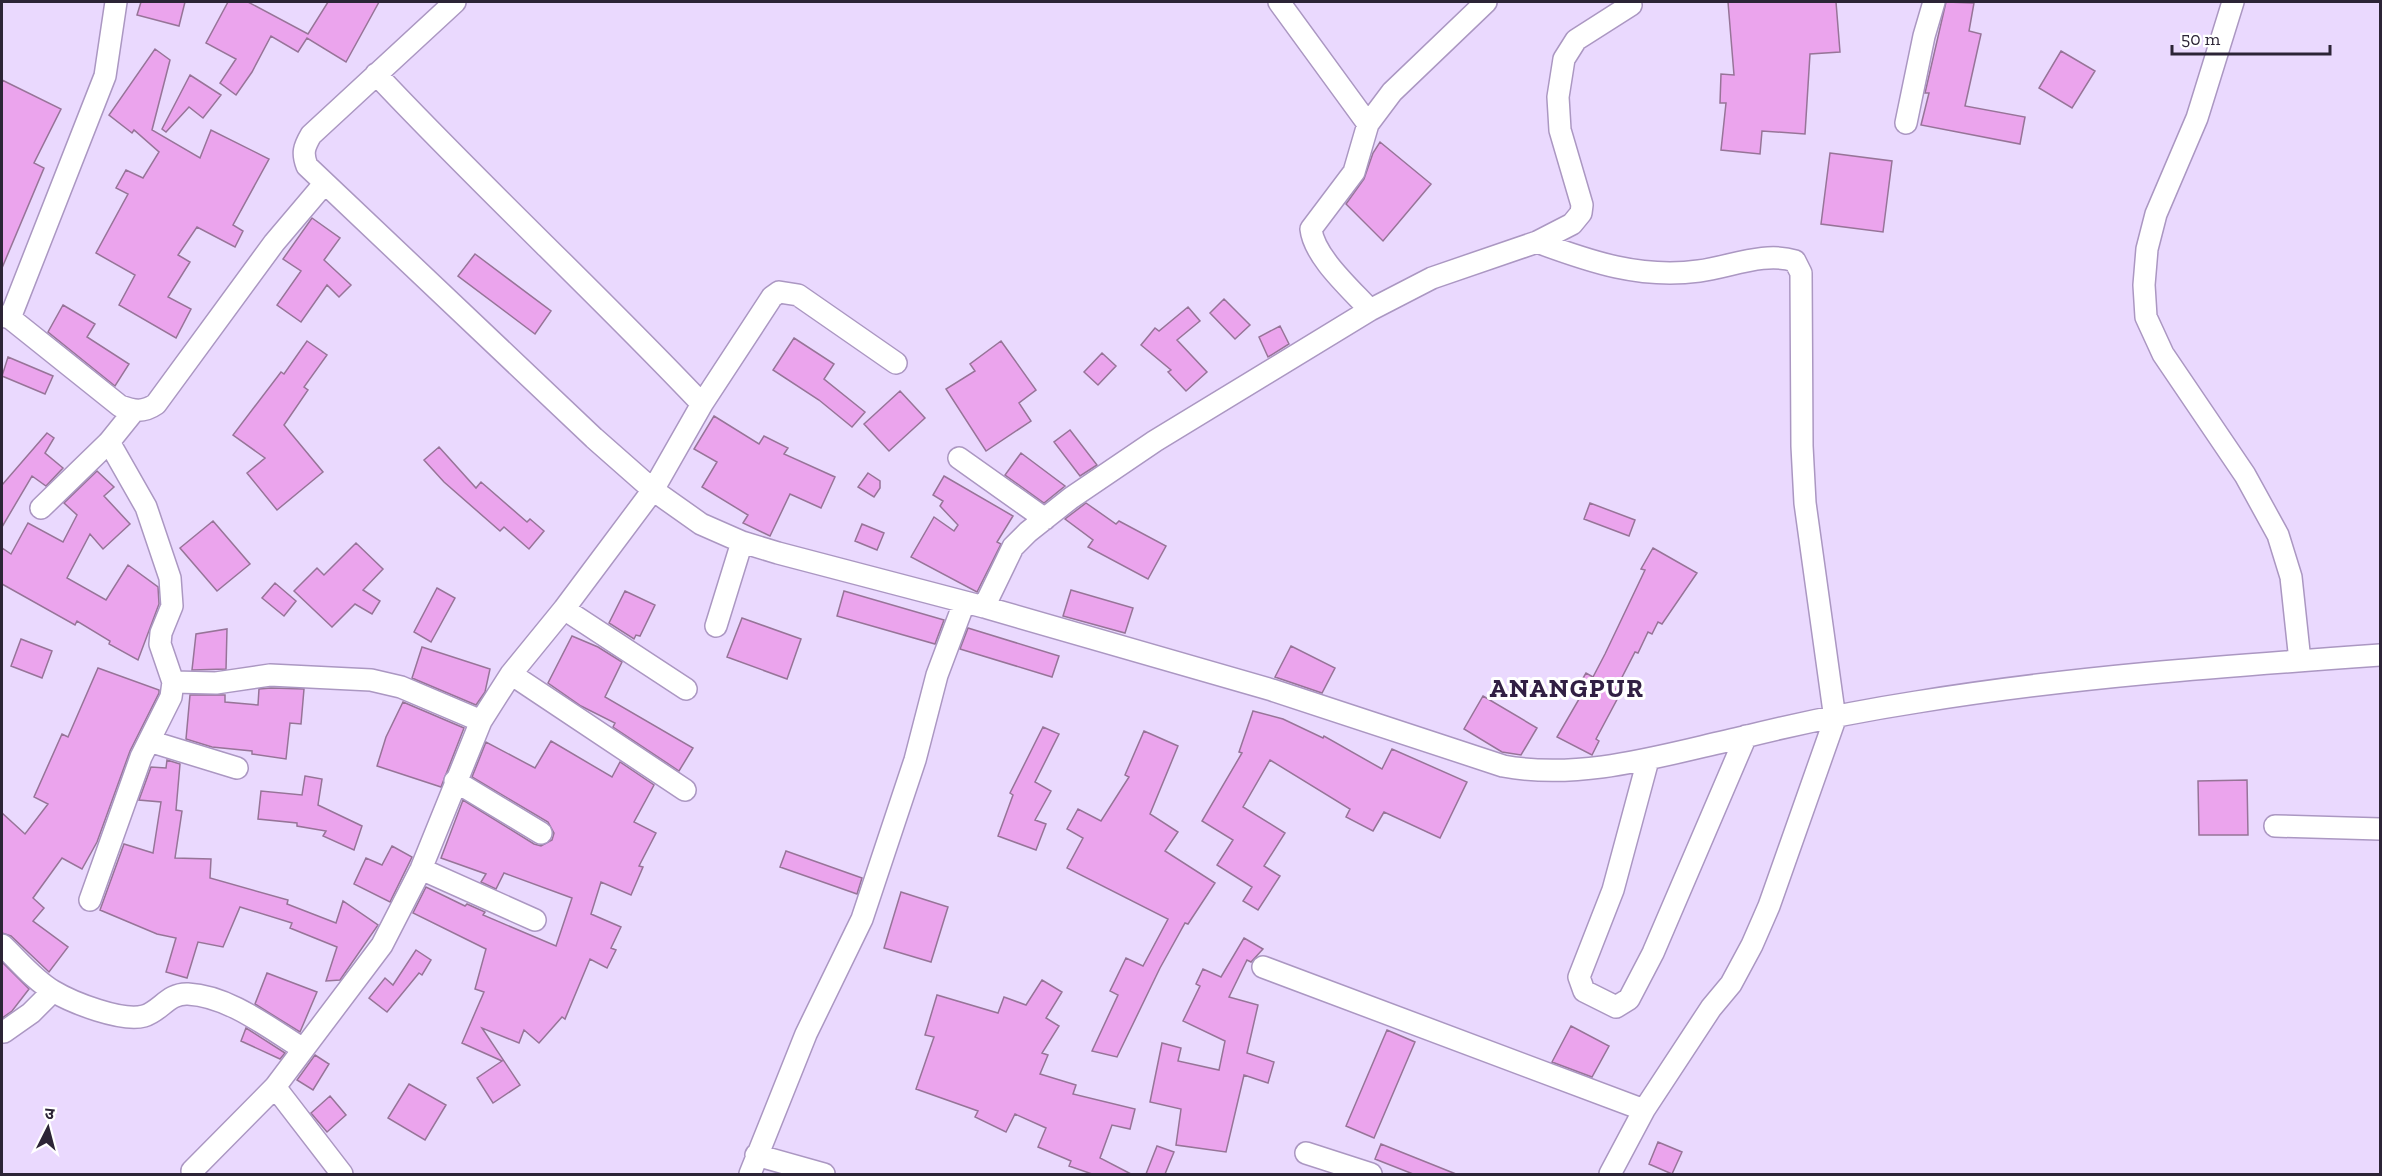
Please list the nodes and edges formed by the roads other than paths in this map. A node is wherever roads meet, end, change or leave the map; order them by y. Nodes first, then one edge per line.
1 (116, 2) edge
2 (454, 2) edge
3 (1279, 2) edge
4 (1486, 2) edge
5 (1934, 2) edge
6 (2233, 2) edge
7 (1631, 5) dead end
8 (376, 74) junction
9 (1906, 123) dead end
10 (1368, 124) junction
11 (324, 184) junction
12 (1537, 242) junction
13 (1370, 310) junction
14 (6, 317) edge
15 (896, 363) dead end
16 (702, 404) junction
17 (134, 411) junction
18 (109, 442) junction
19 (958, 458) dead end
20 (653, 490) junction
21 (41, 508) dead end
22 (1045, 519) junction
23 (742, 542) junction
24 (974, 605) junction
25 (564, 609) junction
26 (716, 626) dead end
27 (2380, 655) edge
28 (2300, 661) junction
29 (511, 674) junction
30 (172, 682) junction
31 (686, 688) dead end
32 (1836, 719) junction
33 (481, 721) junction
34 (1746, 736) junction
35 (149, 741) junction
36 (1648, 760) junction
37 (237, 768) dead end
38 (455, 781) junction
39 (685, 790) dead end
40 (2276, 826) dead end
41 (2380, 828) edge
42 (541, 833) dead end
43 (421, 869) junction
44 (90, 900) dead end
45 (535, 920) dead end
46 (2, 945) edge
47 (1263, 967) dead end
48 (52, 991) junction
49 (4, 1032) dead end
50 (303, 1048) junction
51 (275, 1087) junction
52 (1644, 1110) junction
53 (1306, 1153) dead end
54 (753, 1165) edge
55 (192, 1171) dead end
56 (342, 1174) edge
57 (824, 1174) edge
58 (1371, 1174) edge
59 (1610, 1174) edge

1 - 14 street
2 - 8 street
3 - 10 street
4 - 10 street
5 - 9 street
6 - 28 street
7 - 12 street
8 - 11 street
8 - 16 street
10 - 13 street
11 - 17 street
11 - 20 street
12 - 13 street
12 - 32 street
13 - 22 street
14 - 17 street
15 - 16 street
16 - 20 street
17 - 18 street
18 - 21 street
18 - 30 street
19 - 22 street
20 - 23 street
20 - 25 street
22 - 24 street
23 - 24 street
23 - 26 street
24 - 36 street
24 - 54 street
25 - 29 street
25 - 31 street
27 - 28 street
28 - 32 street
29 - 33 street
29 - 39 street
30 - 33 street
30 - 35 street
32 - 34 street
32 - 52 street
33 - 38 street
34 - 36 street
34 - 36 street
35 - 37 street
35 - 44 street
38 - 42 street
38 - 43 street
40 - 41 street
43 - 45 street
43 - 50 street
46 - 48 street
47 - 52 street
48 - 49 street
48 - 50 street
50 - 51 street
51 - 55 street
51 - 56 street
52 - 59 street
53 - 58 street
54 - 57 street

